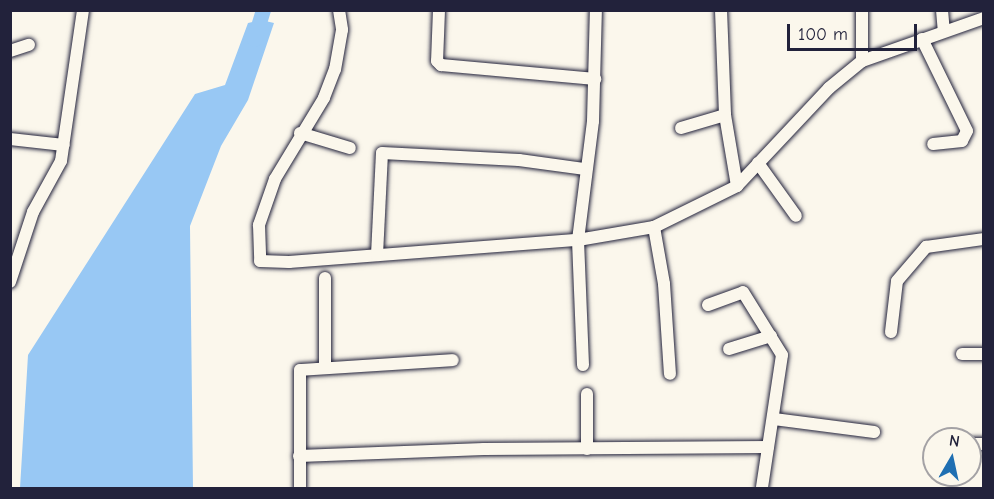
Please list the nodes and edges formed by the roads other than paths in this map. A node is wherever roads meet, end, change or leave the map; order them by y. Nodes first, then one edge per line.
1 (83, 10) edge
2 (339, 10) edge
3 (439, 10) edge
4 (596, 10) edge
5 (721, 10) edge
6 (862, 10) edge
7 (942, 10) edge
8 (984, 18) edge
9 (944, 31) junction
10 (922, 39) junction
11 (29, 45) dead end
12 (10, 51) edge
13 (862, 61) junction
14 (595, 79) junction
15 (725, 115) junction
16 (681, 128) dead end
17 (300, 132) junction
18 (10, 139) edge
19 (933, 144) dead end
20 (64, 145) junction
21 (350, 148) dead end
22 (758, 163) junction
23 (585, 169) junction
24 (737, 186) junction
25 (796, 216) dead end
26 (654, 226) junction
27 (984, 239) edge
28 (578, 240) junction
29 (377, 255) junction
30 (325, 278) dead end
31 (10, 282) edge
32 (708, 305) dead end
33 (891, 332) dead end
34 (771, 336) junction
35 (729, 349) dead end
36 (962, 354) dead end
37 (984, 354) edge
38 (453, 360) dead end
39 (583, 364) dead end
40 (325, 368) junction
41 (670, 374) dead end
42 (587, 394) dead end
43 (774, 419) junction
44 (874, 432) dead end
45 (768, 447) junction
46 (587, 449) junction
47 (299, 456) junction
48 (300, 489) edge
49 (762, 489) edge

1 - 20 street
2 - 17 street
3 - 14 street
4 - 14 street
5 - 15 street
6 - 13 street
7 - 9 street
8 - 9 street
9 - 10 street
10 - 13 street
10 - 19 street
11 - 12 street
13 - 22 street
14 - 23 street
15 - 16 street
15 - 24 street
17 - 21 street
17 - 29 street
18 - 20 street
20 - 31 street
22 - 24 street
22 - 25 street
23 - 28 street
23 - 29 street
24 - 26 street
26 - 28 street
26 - 41 street
27 - 33 street
28 - 29 street
28 - 39 street
30 - 40 street
32 - 34 street
34 - 35 street
34 - 43 street
36 - 37 street
38 - 40 street
40 - 47 street
42 - 46 street
43 - 44 street
43 - 45 street
45 - 46 street
45 - 49 street
46 - 47 street
47 - 48 street

